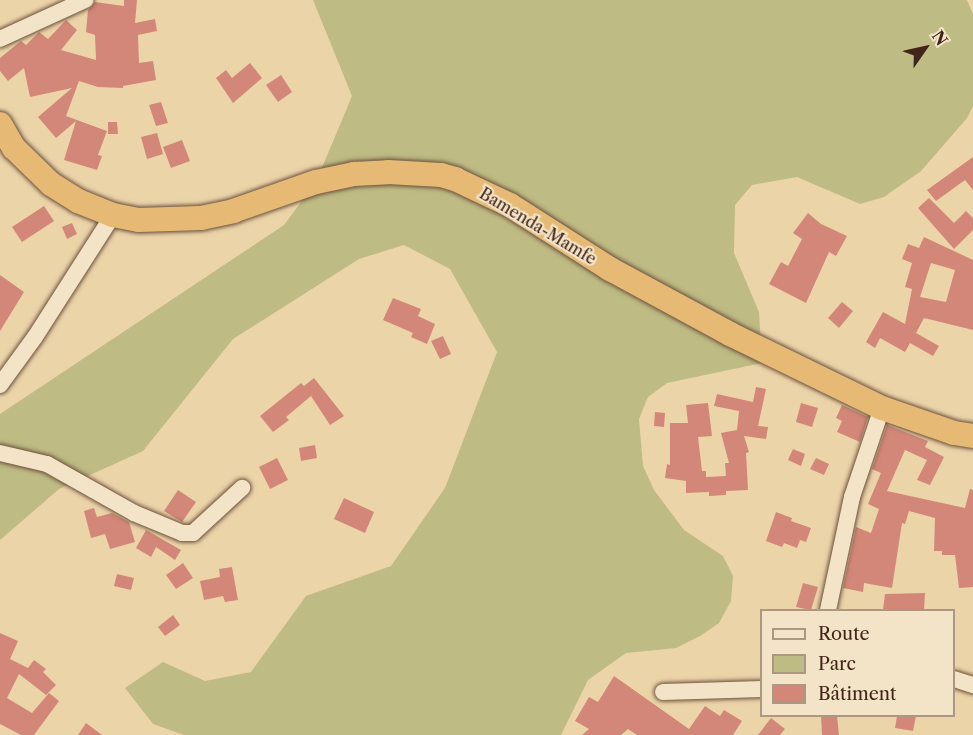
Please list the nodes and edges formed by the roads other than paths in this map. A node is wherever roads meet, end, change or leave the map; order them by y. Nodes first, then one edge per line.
1 (85, 0) edge
2 (0, 39) edge
3 (0, 124) edge
4 (113, 215) junction
5 (0, 385) edge
6 (882, 408) junction
7 (973, 436) edge
8 (0, 453) edge
9 (242, 488) dead end
10 (828, 609) edge
11 (955, 679) edge
12 (973, 685) edge
13 (760, 689) edge
14 (663, 692) dead end

1 - 2 street
3 - 4 highway, Bamenda-Mamfe
4 - 5 street
4 - 6 highway, Bamenda-Mamfe
6 - 7 highway, Bamenda-Mamfe
6 - 10 street
8 - 9 street
11 - 12 street
13 - 14 street

